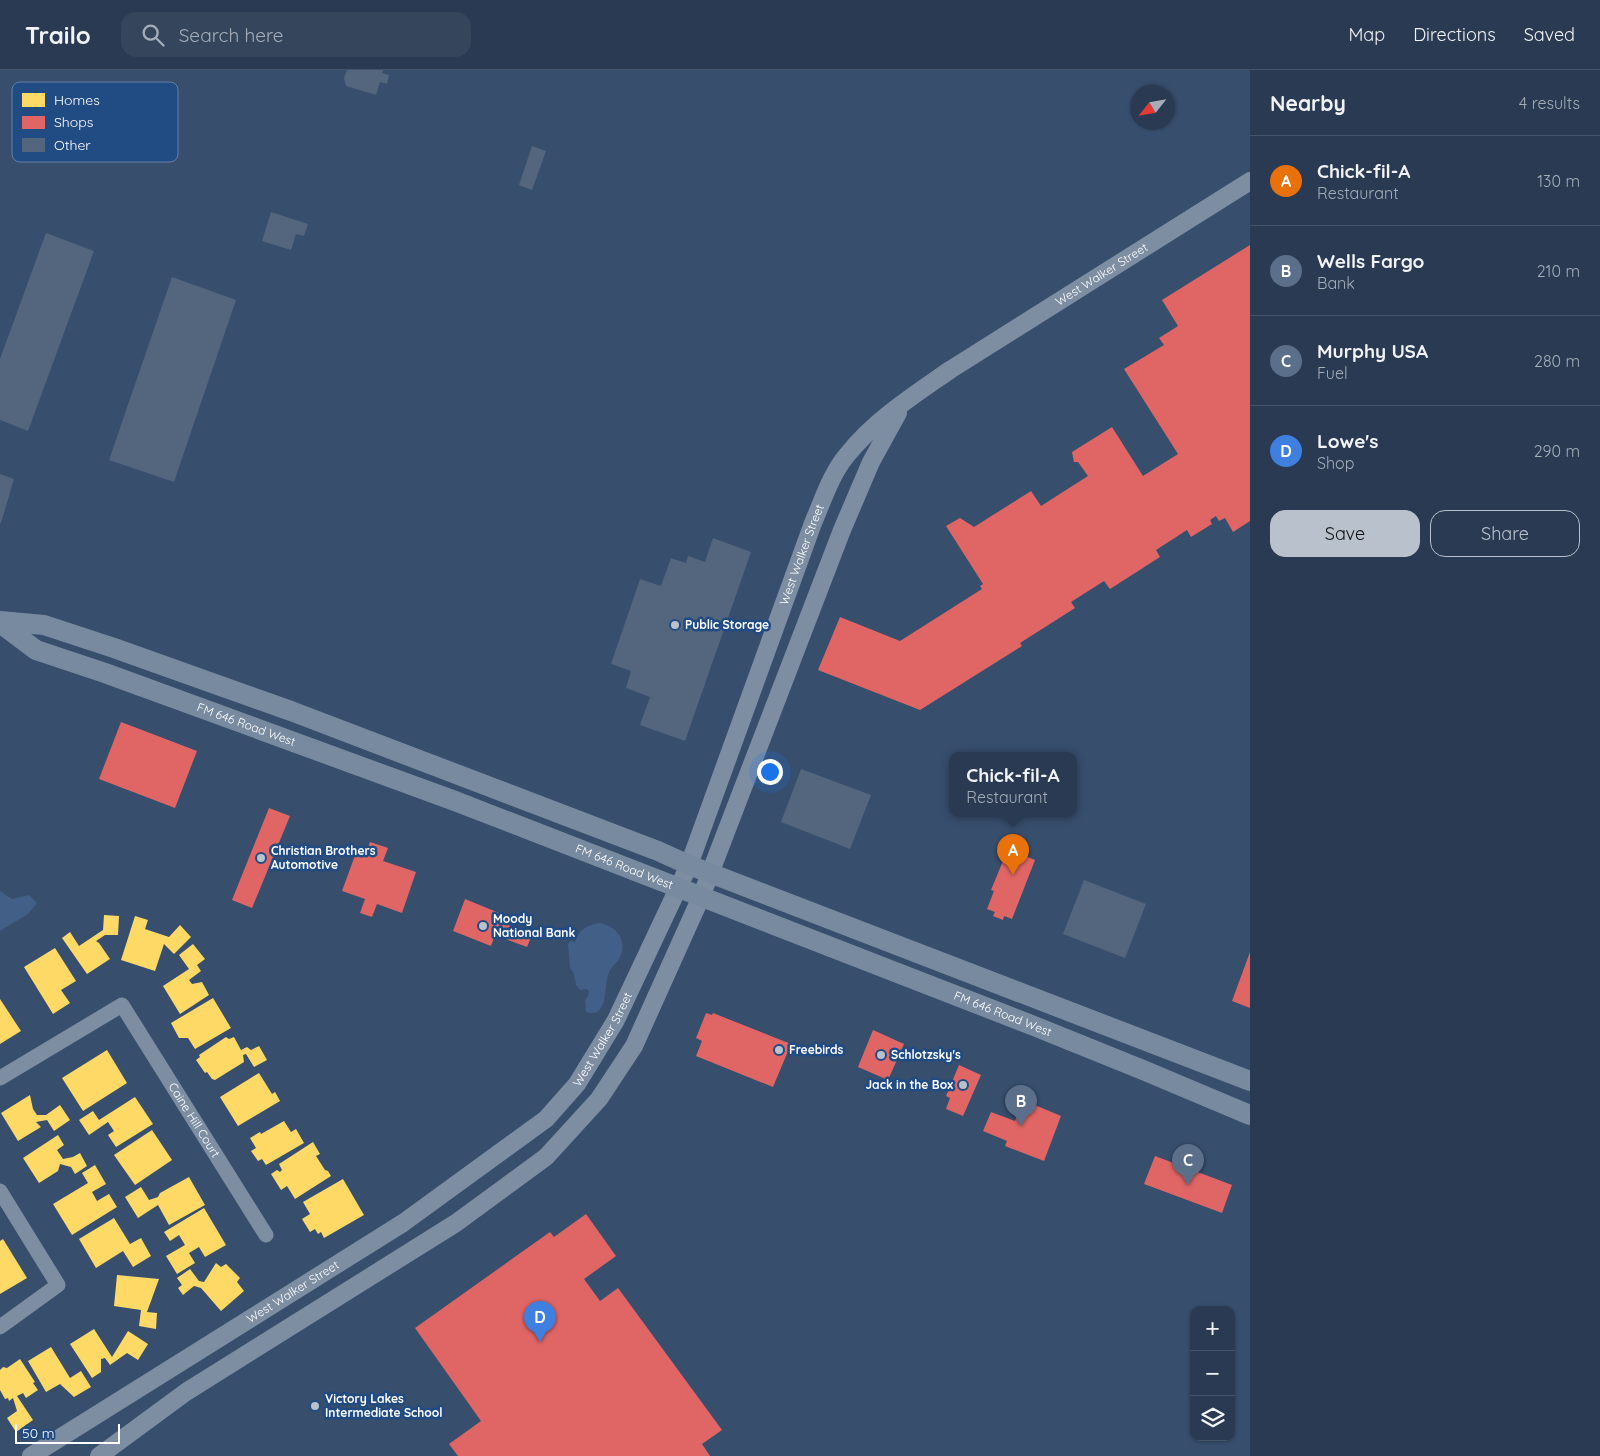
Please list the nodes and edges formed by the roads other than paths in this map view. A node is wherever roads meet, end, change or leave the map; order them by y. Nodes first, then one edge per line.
1 (1250, 181) edge
2 (905, 402) junction
3 (0, 622) edge
4 (689, 864) junction
5 (710, 873) junction
6 (678, 889) junction
7 (701, 897) junction
8 (0, 1078) edge
9 (1250, 1082) edge
10 (1250, 1116) edge
11 (0, 1191) edge
12 (266, 1236) dead end
13 (0, 1326) edge
14 (31, 1456) edge
15 (99, 1456) edge

1 - 2 street, West Walker Street
2 - 4 street, West Walker Street
2 - 5 street, West Walker Street
3 - 4 main road, FM 646 Road West
3 - 6 main road, FM 646 Road West
4 - 5 main road, FM 646 Road West
4 - 6 street, West Walker Street
5 - 7 street, West Walker Street
5 - 9 main road, FM 646 Road West
6 - 7 main road, FM 646 Road West
6 - 14 street, West Walker Street
7 - 10 main road, FM 646 Road West
7 - 15 street, West Walker Street
8 - 12 street, Caine Hill Court
11 - 13 street

